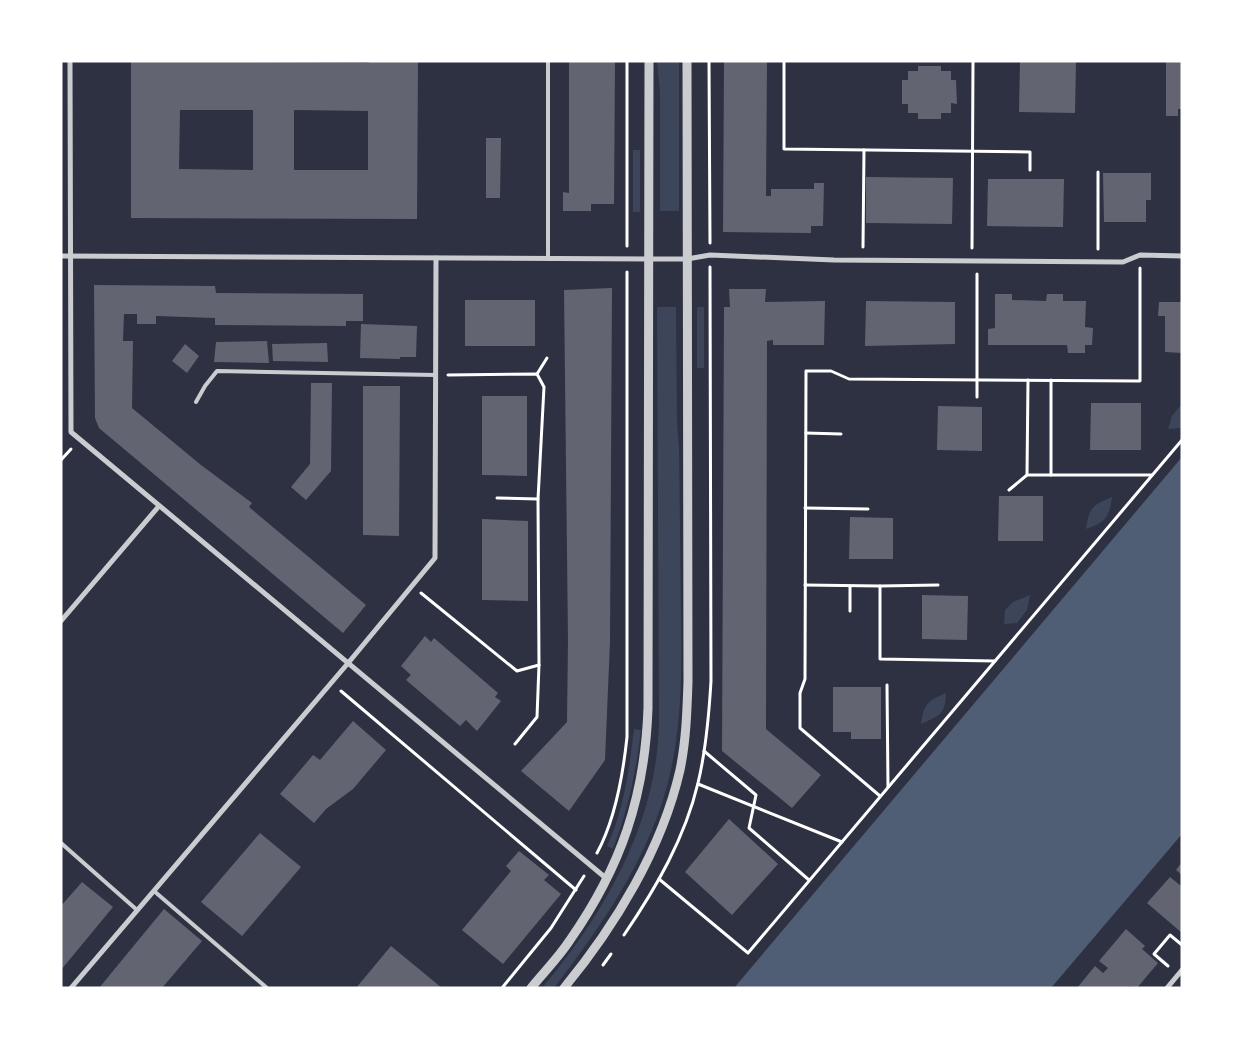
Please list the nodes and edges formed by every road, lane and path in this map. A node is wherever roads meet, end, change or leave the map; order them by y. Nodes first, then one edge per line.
1 (70, 61) edge
2 (548, 61) edge
3 (627, 61) edge
4 (649, 61) edge
5 (687, 61) edge
6 (784, 61) edge
7 (973, 61) edge
8 (864, 150) junction
9 (973, 152) junction
10 (1030, 170) dead end
11 (1098, 172) dead end
12 (627, 220) junction
13 (650, 220) junction
14 (687, 220) junction
15 (709, 220) dead end
16 (1140, 255) junction
17 (61, 256) edge
18 (70, 256) junction
19 (1182, 256) edge
20 (436, 258) junction
21 (548, 259) junction
22 (627, 259) junction
23 (650, 259) junction
24 (687, 259) junction
25 (862, 260) junction
26 (974, 261) junction
27 (1098, 262) junction
28 (649, 299) junction
29 (687, 299) junction
30 (709, 299) dead end
31 (627, 300) junction
32 (547, 358) dead end
33 (435, 374) junction
34 (537, 374) junction
35 (976, 380) junction
36 (1028, 380) junction
37 (1051, 380) junction
38 (977, 397) dead end
39 (196, 402) dead end
40 (806, 433) junction
41 (840, 434) dead end
42 (1182, 440) edge
43 (1028, 475) junction
44 (1051, 475) junction
45 (1152, 475) junction
46 (1009, 490) dead end
47 (497, 498) dead end
48 (538, 499) junction
49 (159, 506) junction
50 (805, 508) junction
51 (868, 509) dead end
52 (805, 585) junction
53 (938, 585) dead end
54 (413, 586) junction
55 (850, 586) junction
56 (880, 586) junction
57 (850, 612) dead end
58 (61, 621) edge
59 (995, 660) junction
60 (349, 662) junction
61 (539, 665) junction
62 (331, 683) junction
63 (886, 686) dead end
64 (515, 744) dead end
65 (704, 751) dead end
66 (698, 784) dead end
67 (888, 788) junction
68 (880, 796) junction
69 (754, 806) junction
70 (842, 842) junction
71 (61, 843) edge
72 (590, 866) junction
73 (607, 879) junction
74 (659, 879) dead end
75 (810, 880) junction
76 (576, 890) junction
77 (154, 891) junction
78 (137, 910) junction
79 (1182, 945) edge
80 (1181, 974) edge
81 (71, 988) edge
82 (267, 988) edge
83 (502, 988) edge
84 (531, 988) edge
85 (564, 988) edge
86 (1167, 988) edge

1 - 18 street
2 - 21 lane
3 - 12 path
4 - 13 street
5 - 14 street
6 - 8 path
7 - 9 path
8 - 9 path
8 - 25 path
9 - 10 path
9 - 26 path
11 - 27 path
12 - 13 path
12 - 22 path
13 - 23 street
14 - 15 path
14 - 24 street
16 - 19 street
16 - 27 street
16 - 37 path
17 - 18 street
18 - 20 street
18 - 49 street
20 - 21 street
20 - 33 street
21 - 22 street
22 - 23 street
22 - 31 path
23 - 24 street
23 - 28 street
24 - 25 street
24 - 29 street
25 - 26 street
26 - 27 street
26 - 35 path
28 - 31 path
28 - 73 street
29 - 30 path
29 - 85 street
31 - 72 path
32 - 34 path
33 - 34 path
33 - 39 lane
33 - 54 street
34 - 48 path
35 - 36 path
35 - 38 path
35 - 40 path
36 - 37 path
36 - 43 path
37 - 44 path
40 - 41 path
40 - 50 path
42 - 45 path
43 - 44 path
43 - 46 path
44 - 45 path
45 - 59 path
47 - 48 path
48 - 61 path
49 - 58 street
49 - 60 street
50 - 51 path
50 - 52 path
52 - 55 path
52 - 68 path
53 - 56 path
54 - 60 street
54 - 61 path
55 - 56 path
55 - 57 path
56 - 59 path
59 - 67 path
60 - 62 street
60 - 72 street
61 - 64 path
62 - 76 path
62 - 77 street
63 - 67 path
65 - 69 path
66 - 69 path
67 - 68 path
68 - 70 path
69 - 70 path
69 - 75 path
70 - 75 path
71 - 78 lane
72 - 73 street
72 - 76 path
73 - 84 street
74 - 75 path
76 - 83 path
77 - 78 street
77 - 82 lane
78 - 81 street
79 - 80 path
80 - 86 street

